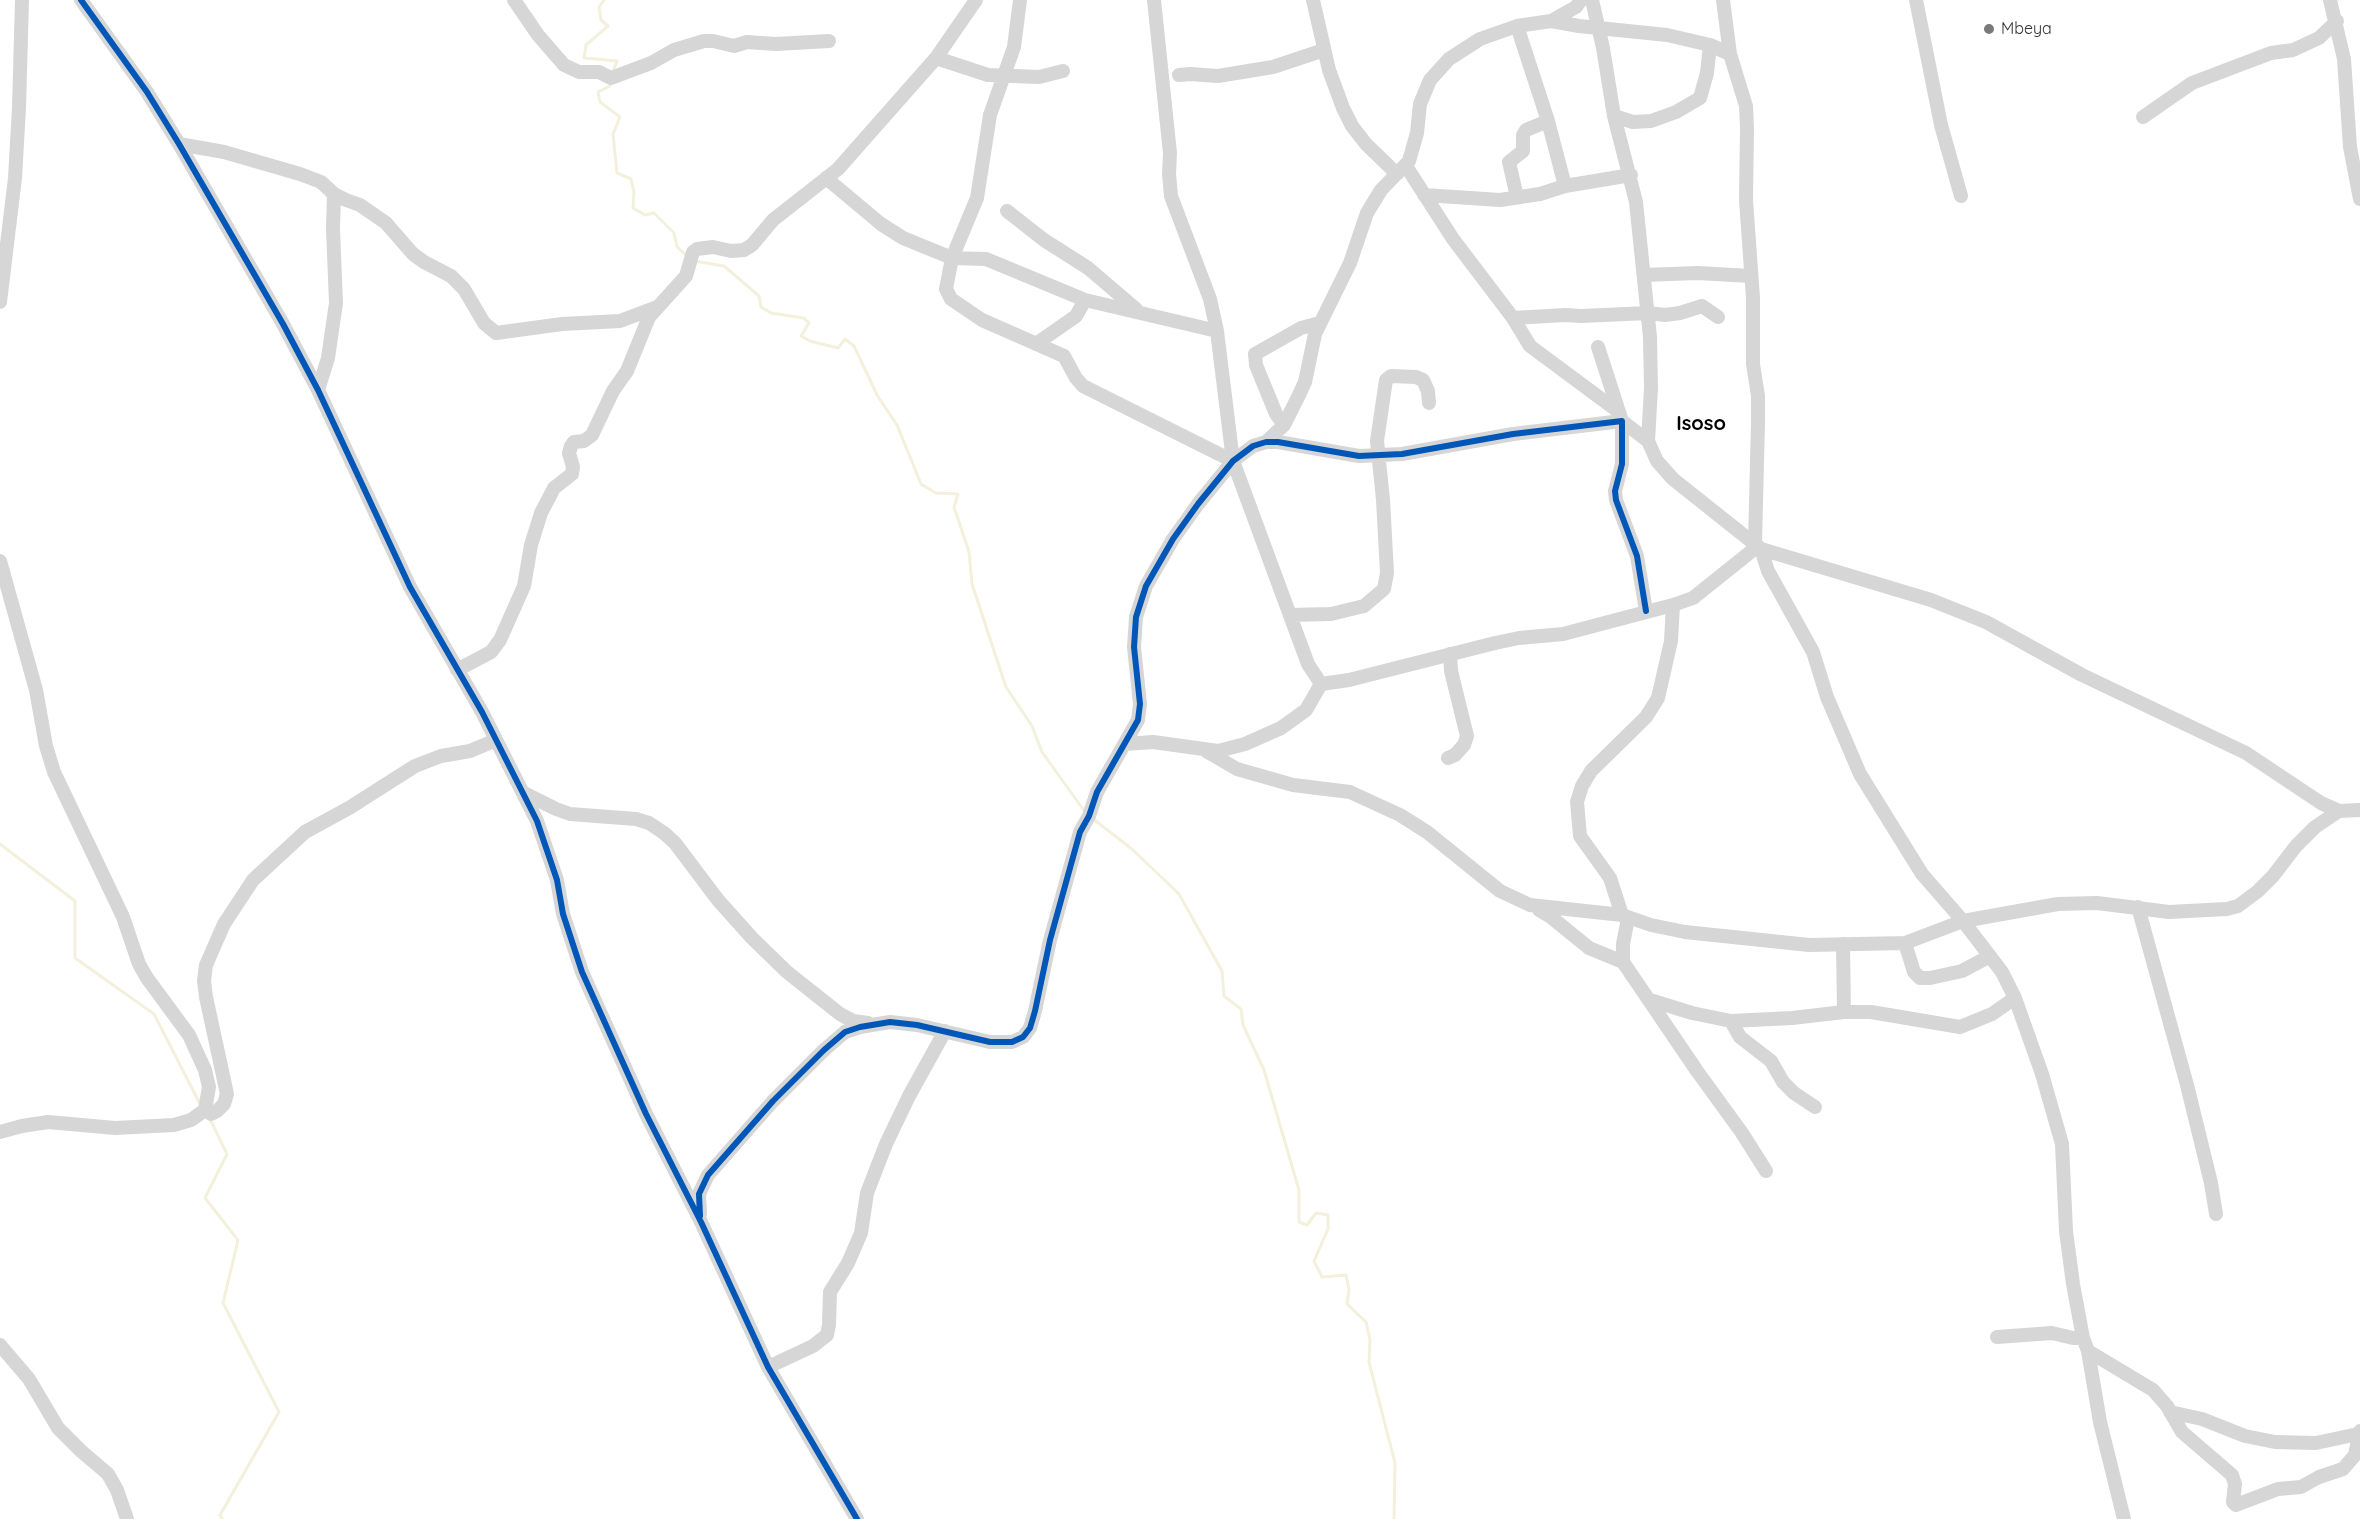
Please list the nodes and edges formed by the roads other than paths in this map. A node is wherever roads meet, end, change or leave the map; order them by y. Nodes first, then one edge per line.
1 (22, 0) edge
2 (81, 0) edge
3 (514, 0) edge
4 (976, 0) edge
5 (1020, 0) edge
6 (1154, 0) edge
7 (1313, 0) edge
8 (1581, 0) edge
9 (1592, 0) edge
10 (1723, 0) edge
11 (1916, 0) edge
12 (2330, 0) edge
13 (1551, 21) junction
14 (2337, 21) junction
15 (1517, 26) junction
16 (1599, 28) junction
17 (829, 41) dead end
18 (1710, 45) junction
19 (1324, 50) junction
20 (1730, 54) junction
21 (936, 58) junction
22 (1063, 71) dead end
23 (1005, 75) junction
24 (1179, 75) dead end
25 (1614, 116) junction
26 (2144, 117) dead end
27 (1548, 121) junction
28 (178, 144) junction
29 (2355, 148) edge
30 (1401, 170) junction
31 (1630, 175) junction
32 (15, 178) junction
33 (826, 178) junction
34 (0, 185) edge
35 (1565, 186) junction
36 (334, 194) junction
37 (1424, 195) junction
38 (1961, 196) dead end
39 (1517, 197) junction
40 (2360, 199) edge
41 (1007, 211) dead end
42 (952, 258) junction
43 (1644, 275) junction
44 (1751, 276) junction
45 (1084, 300) junction
46 (0, 302) edge
47 (657, 307) junction
48 (1648, 313) junction
49 (1143, 314) junction
50 (1718, 317) dead end
51 (1513, 318) junction
52 (1320, 323) junction
53 (1217, 331) junction
54 (1036, 344) junction
55 (1598, 347) dead end
56 (318, 390) junction
57 (1429, 403) dead end
58 (1621, 417) junction
59 (1284, 425) junction
60 (1648, 441) junction
61 (1266, 442) junction
62 (1379, 454) junction
63 (1233, 461) junction
64 (1758, 546) junction
65 (0, 561) edge
66 (1673, 605) junction
67 (1646, 611) junction
68 (1290, 615) junction
69 (1450, 654) junction
70 (457, 670) junction
71 (1321, 684) junction
72 (496, 740) junction
73 (1125, 744) junction
74 (1206, 751) junction
75 (1448, 759) dead end
76 (524, 793) junction
77 (2360, 810) edge
78 (2339, 811) junction
79 (1530, 905) junction
80 (2138, 907) junction
81 (1625, 916) junction
82 (1964, 921) junction
83 (1905, 943) junction
84 (1843, 944) junction
85 (1990, 956) junction
86 (1623, 962) junction
87 (2015, 998) junction
88 (1650, 1000) junction
89 (1844, 1012) junction
90 (1731, 1021) junction
91 (876, 1024) junction
92 (945, 1031) junction
93 (1815, 1107) dead end
94 (205, 1110) junction
95 (0, 1132) edge
96 (1766, 1171) dead end
97 (2216, 1214) dead end
98 (700, 1222) junction
99 (1997, 1337) dead end
100 (2085, 1344) junction
101 (0, 1345) edge
102 (768, 1367) junction
103 (2170, 1412) junction
104 (2359, 1432) edge
105 (127, 1519) edge
106 (857, 1519) edge
107 (2124, 1519) edge

1 - 32 street
2 - 28 street
3 - 17 street
4 - 21 street
5 - 23 street
6 - 53 street
7 - 19 street
8 - 13 street
9 - 16 street
10 - 20 street
11 - 38 street
12 - 14 street
13 - 15 street
13 - 16 street
14 - 26 street
14 - 29 street
15 - 27 street
15 - 30 street
16 - 18 street
16 - 25 street
18 - 20 street
18 - 25 street
19 - 24 street
19 - 30 street
20 - 44 street
21 - 23 street
21 - 33 street
22 - 23 street
23 - 42 street
25 - 31 street
27 - 35 street
27 - 39 street
28 - 36 street
28 - 56 street
29 - 40 street
30 - 37 street
30 - 52 street
31 - 35 street
31 - 43 street
32 - 34 street
32 - 46 street
33 - 42 street
33 - 47 street
35 - 39 street
36 - 47 street
36 - 56 street
37 - 39 street
37 - 51 street
41 - 49 street
42 - 45 street
42 - 54 street
43 - 44 street
43 - 48 street
44 - 64 street
45 - 49 street
45 - 54 street
47 - 70 street
48 - 50 street
48 - 51 street
48 - 60 street
49 - 53 street
51 - 58 street
52 - 59 street
52 - 59 street
53 - 63 street
54 - 63 street
55 - 58 street
56 - 70 street
57 - 62 street
58 - 60 street
58 - 62 street
58 - 67 street
59 - 61 street
60 - 64 street
61 - 62 street
61 - 63 street
62 - 68 street
63 - 68 street
63 - 73 street
64 - 66 street
64 - 78 street
64 - 82 street
65 - 94 street
66 - 67 street
66 - 81 street
67 - 69 street
68 - 71 street
69 - 71 street
69 - 75 street
70 - 72 street
71 - 74 street
72 - 76 street
72 - 94 street
73 - 74 street
73 - 92 street
74 - 79 street
76 - 91 street
76 - 98 street
77 - 78 street
78 - 80 street
79 - 81 street
79 - 86 street
80 - 82 street
80 - 97 street
81 - 84 street
81 - 86 street
82 - 83 street
82 - 85 street
83 - 84 street
83 - 85 street
84 - 89 street
85 - 87 street
86 - 88 street
87 - 89 street
87 - 100 street
88 - 90 street
88 - 96 street
89 - 90 street
90 - 93 street
91 - 92 street
91 - 98 street
92 - 102 street
94 - 95 street
98 - 102 street
99 - 100 street
100 - 103 street
100 - 107 street
101 - 105 street
102 - 106 street
103 - 104 street
103 - 104 street

